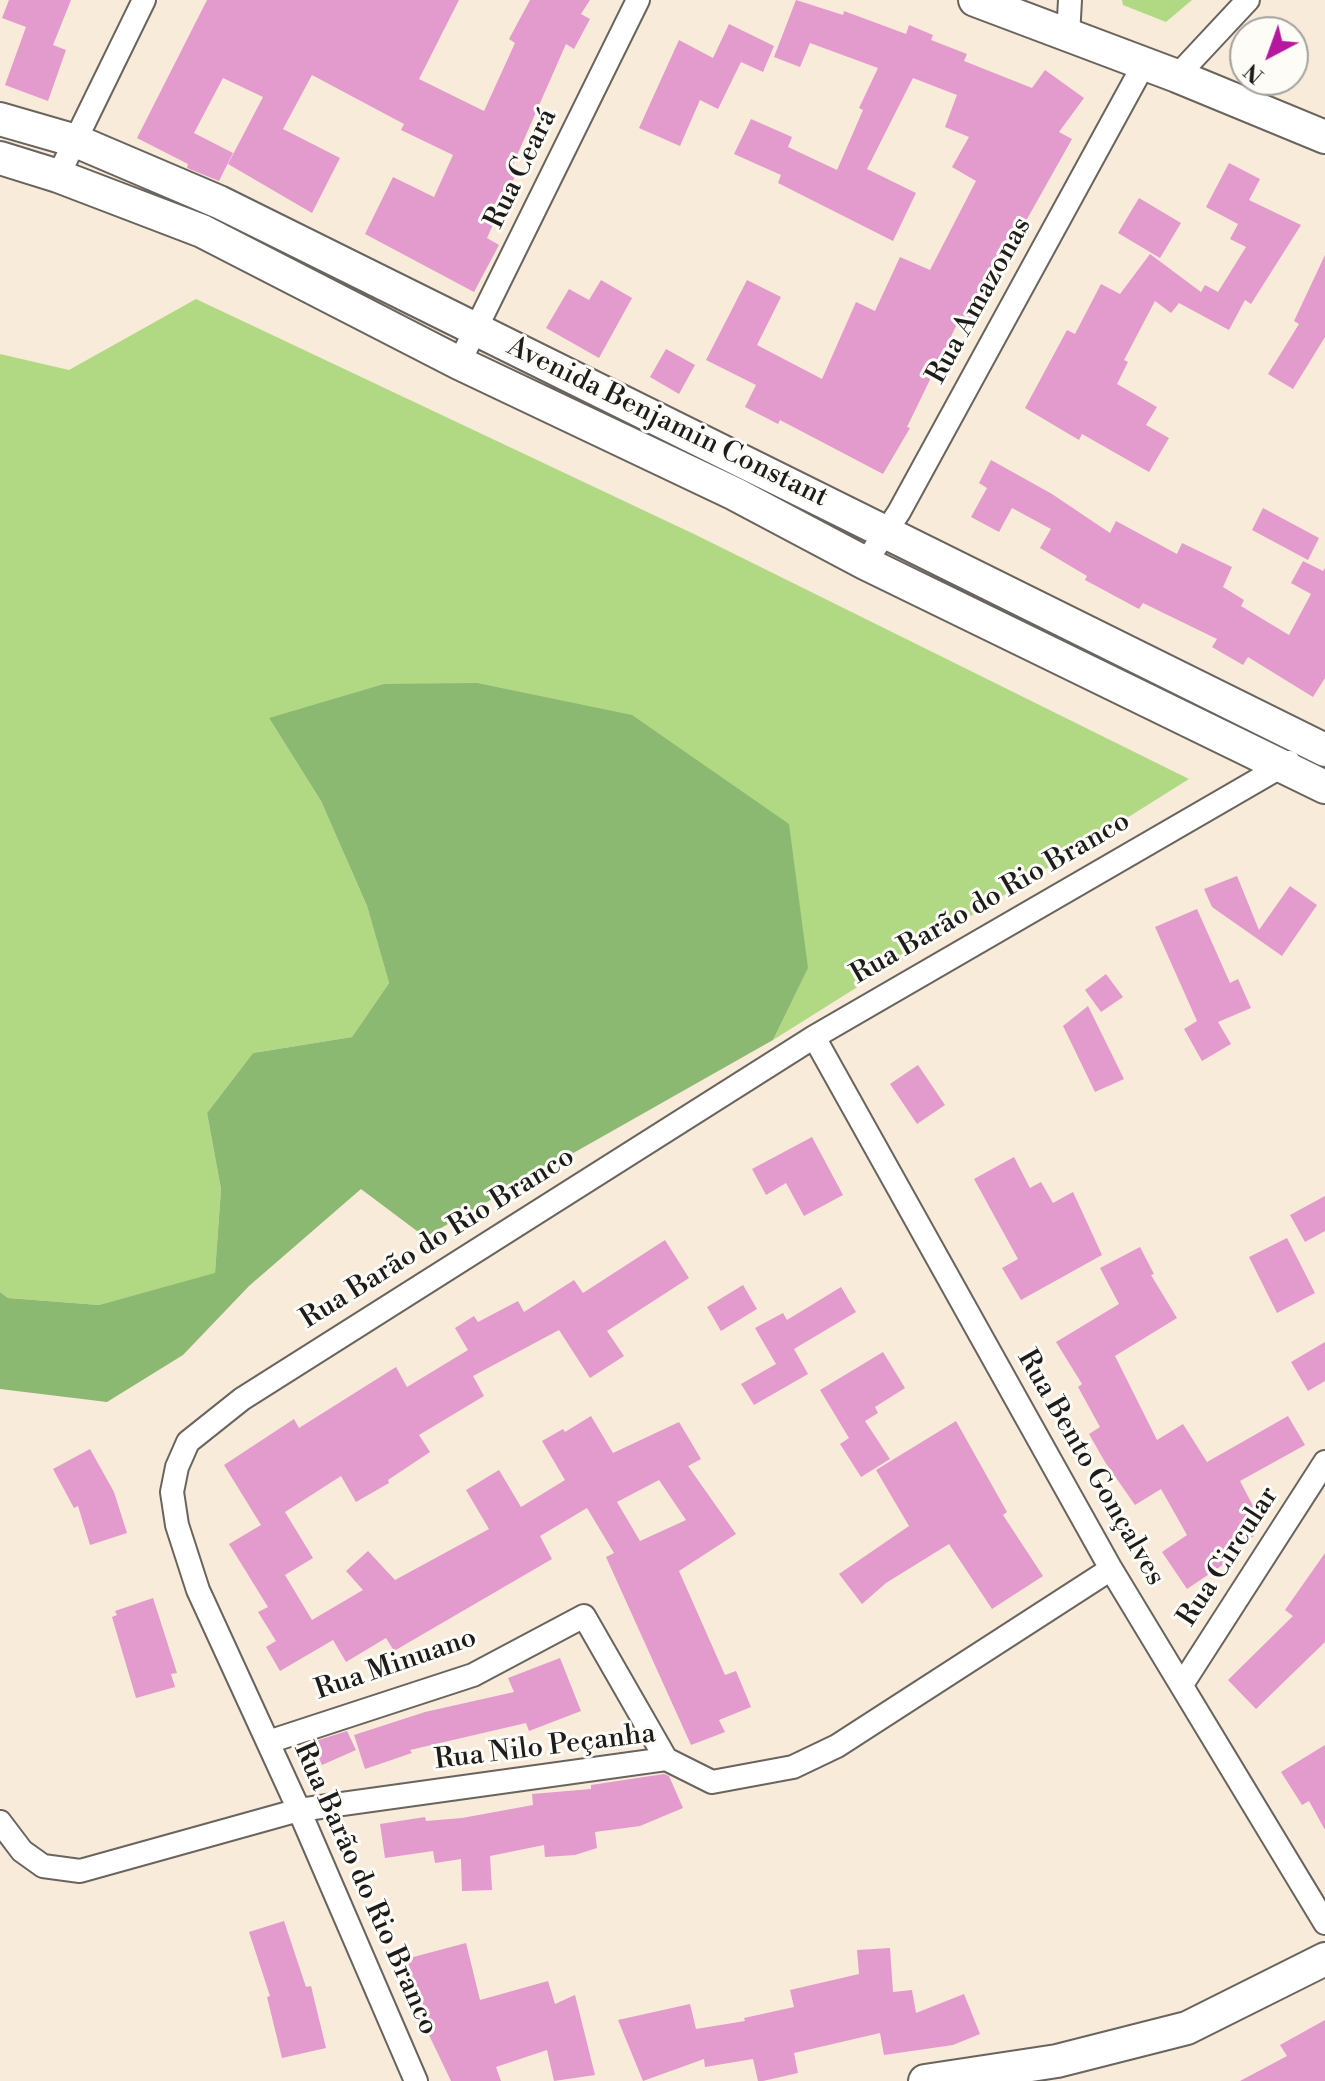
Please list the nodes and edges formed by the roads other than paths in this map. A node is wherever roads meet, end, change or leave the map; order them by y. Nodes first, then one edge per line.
1 (144, 0) edge
2 (638, 0) edge
3 (975, 0) edge
4 (1070, 0) edge
5 (1248, 0) edge
6 (1068, 36) junction
7 (1144, 64) junction
8 (1177, 76) junction
9 (0, 119) edge
10 (1325, 137) edge
11 (76, 141) junction
12 (0, 158) edge
13 (58, 176) junction
14 (478, 331) junction
15 (459, 363) junction
16 (888, 532) junction
17 (865, 563) junction
18 (1325, 751) edge
19 (1277, 766) junction
20 (1325, 787) edge
21 (814, 1037) junction
22 (1325, 1462) edge
23 (1111, 1569) junction
24 (1183, 1683) junction
25 (268, 1742) junction
26 (666, 1759) junction
27 (299, 1810) junction
28 (0, 1822) edge
29 (1325, 1923) edge
30 (1325, 1959) edge
31 (416, 2081) edge
32 (925, 2081) edge

1 - 11 street
2 - 14 street, Rua Ceará
3 - 6 main road
4 - 6 street
5 - 8 street
6 - 7 main road
7 - 8 main road
7 - 16 street, Rua Amazonas
8 - 10 main road
9 - 11 main road, Avenida Benjamin Constant
11 - 13 street
11 - 14 main road, Avenida Benjamin Constant
12 - 13 main road, Avenida Benjamin Constant
13 - 15 main road, Avenida Benjamin Constant
14 - 15 street, Rua Ceará
14 - 16 main road, Avenida Benjamin Constant
15 - 17 main road, Avenida Benjamin Constant
16 - 17 street, Rua Amazonas
16 - 18 main road, Avenida Benjamin Constant
17 - 19 main road, Avenida Benjamin Constant
18 - 19 street, Rua Barão do Rio Branco
19 - 20 main road, Avenida Benjamin Constant
19 - 21 street, Rua Barão do Rio Branco
21 - 23 street, Rua Bento Gonçalves
21 - 25 street, Rua Barão do Rio Branco
22 - 24 street, Rua Circular
23 - 24 street, Rua Bento Gonçalves
23 - 26 street, Rua Nilo Peçanha
24 - 29 street, Rua Bento Gonçalves
25 - 26 street, Rua Minuano
25 - 27 street, Rua Barão do Rio Branco
26 - 27 street, Rua Nilo Peçanha
27 - 28 street, Rua Nilo Peçanha
27 - 31 street, Rua Barão do Rio Branco
30 - 32 main road

